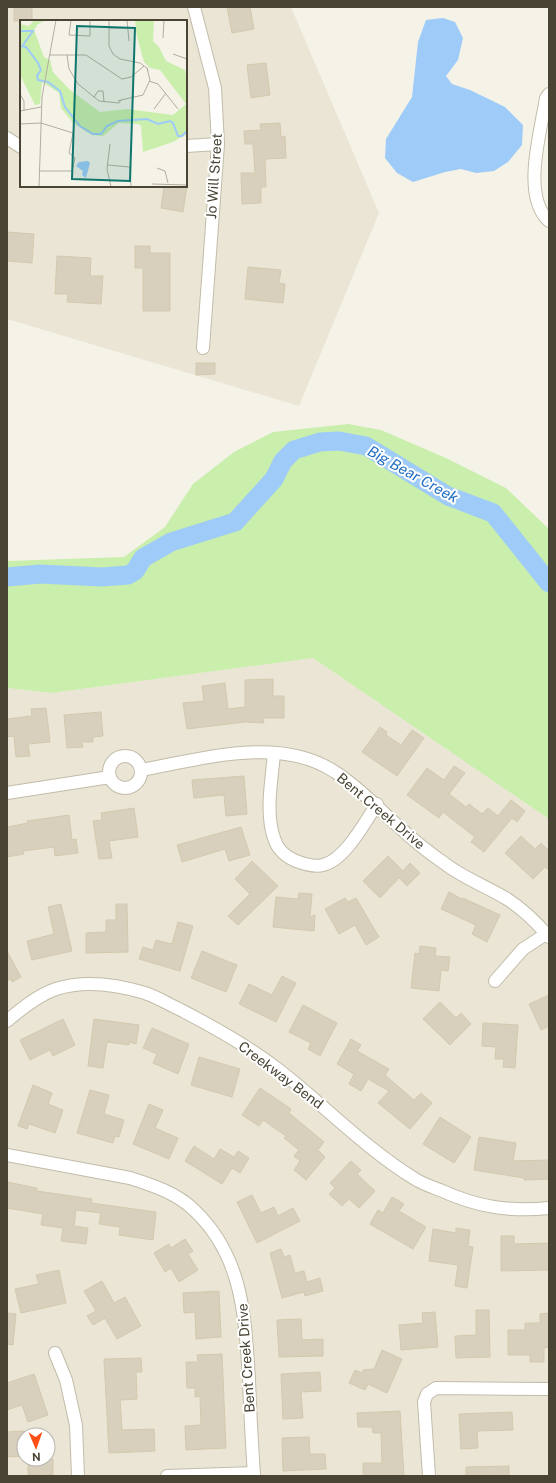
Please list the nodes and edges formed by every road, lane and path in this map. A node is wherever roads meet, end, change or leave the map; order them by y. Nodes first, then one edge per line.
1 (194, 7) edge
2 (549, 94) edge
3 (7, 138) edge
4 (218, 144) junction
5 (20, 146) edge
6 (187, 146) edge
7 (549, 221) edge
8 (203, 348) dead end
9 (274, 753) junction
10 (141, 770) junction
11 (110, 777) junction
12 (7, 793) edge
13 (377, 804) junction
14 (548, 936) edge
15 (495, 981) dead end
16 (7, 1021) edge
17 (7, 1155) edge
18 (549, 1208) edge
19 (55, 1353) dead end
20 (549, 1389) edge
21 (254, 1474) edge
22 (78, 1476) edge
23 (167, 1476) edge
24 (430, 1476) edge

1 - 4 street, Jo Will Street
2 - 7 street
3 - 5 street
4 - 6 street
4 - 8 street, Jo Will Street
9 - 10 street, Bent Creek Drive
9 - 13 street, Bent Creek Drive
9 - 13 street
10 - 11 street
10 - 11 street
11 - 12 street
13 - 14 street, Bent Creek Drive
14 - 15 street
16 - 18 street, Creekway Bend
17 - 21 street, Bent Creek Drive
19 - 22 street
20 - 24 street
21 - 23 street

